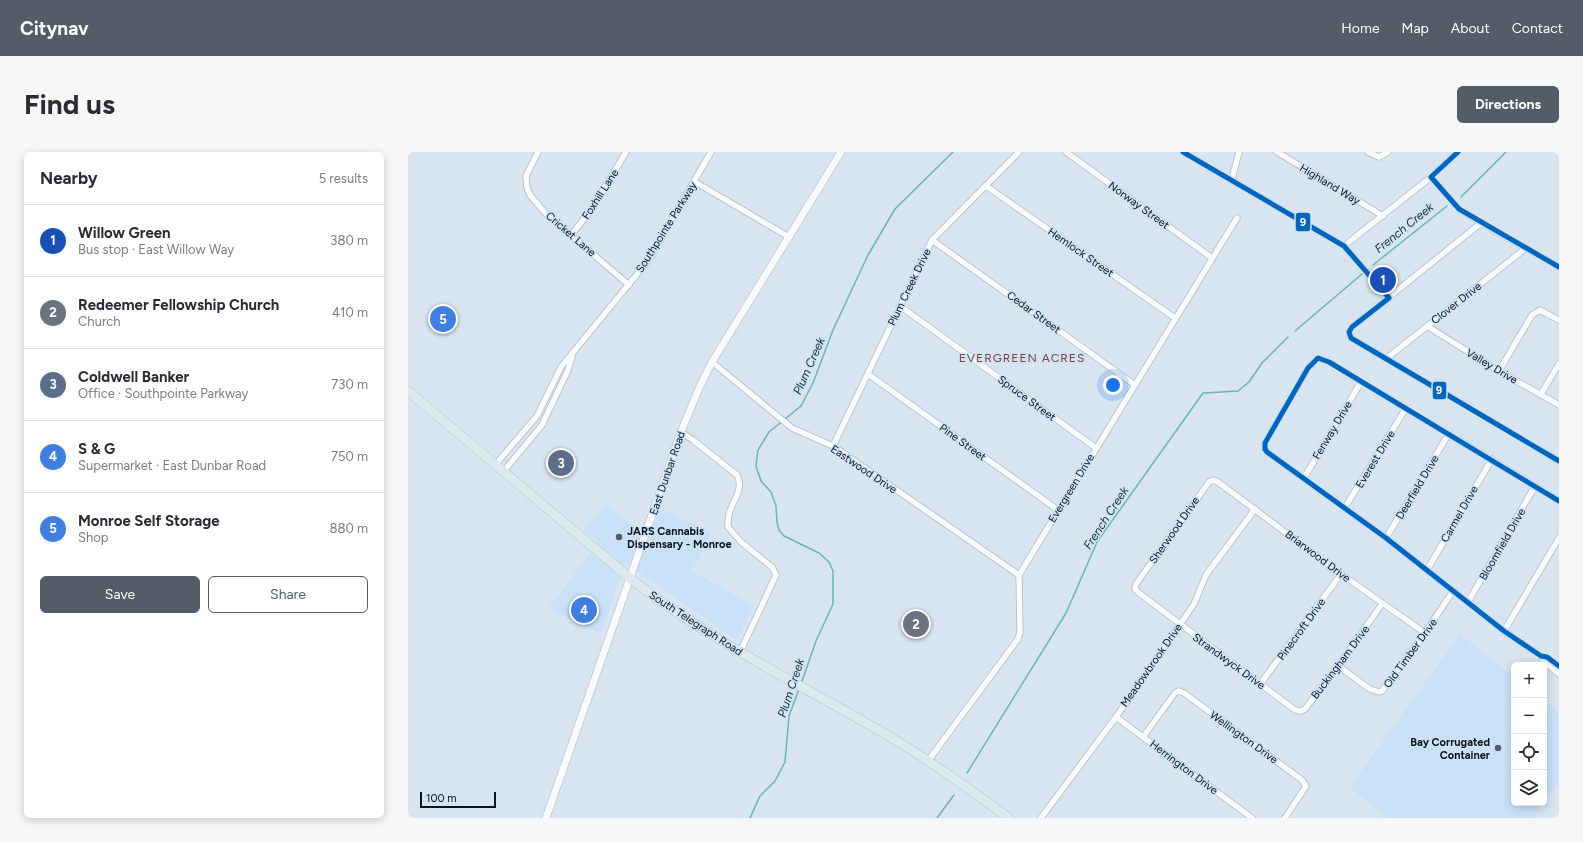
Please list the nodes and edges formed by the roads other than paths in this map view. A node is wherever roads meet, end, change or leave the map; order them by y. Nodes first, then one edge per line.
1 (538, 152) edge
2 (626, 152) edge
3 (711, 152) edge
4 (841, 152) edge
5 (1019, 152) edge
6 (1066, 152) edge
7 (1183, 152) edge
8 (1239, 152) edge
9 (1277, 152) edge
10 (1368, 152) edge
11 (1388, 152) edge
12 (1458, 152) edge
13 (1191, 154) edge
14 (1431, 177) junction
15 (1232, 180) junction
16 (695, 182) junction
17 (986, 186) junction
18 (1383, 216) junction
19 (1237, 218) dead end
20 (1481, 223) junction
21 (571, 235) junction
22 (789, 237) junction
23 (932, 240) junction
24 (1344, 246) junction
25 (1526, 248) junction
26 (1212, 258) junction
27 (1559, 267) edge
28 (629, 285) junction
29 (1389, 298) junction
30 (900, 306) junction
31 (1176, 318) junction
32 (1559, 320) edge
33 (1427, 326) junction
34 (572, 355) junction
35 (1387, 358) junction
36 (712, 362) junction
37 (1559, 364) edge
38 (1499, 371) junction
39 (868, 374) junction
40 (1361, 382) junction
41 (1135, 385) junction
42 (408, 391) edge
43 (1541, 394) junction
44 (1559, 405) edge
45 (1406, 408) junction
46 (680, 432) junction
47 (1448, 435) junction
48 (832, 446) junction
49 (1096, 448) junction
50 (1492, 459) junction
51 (1559, 461) edge
52 (495, 465) junction
53 (503, 472) junction
54 (1304, 478) junction
55 (1211, 481) joint
56 (1535, 486) junction
57 (1559, 501) edge
58 (1255, 509) junction
59 (1344, 509) junction
60 (1058, 510) junction
61 (1386, 538) junction
62 (1559, 538) edge
63 (1427, 570) junction
64 (1341, 574) junction
65 (1019, 575) junction
66 (630, 578) junction
67 (1139, 581) joint
68 (1453, 591) junction
69 (1468, 602) junction
70 (1382, 604) junction
71 (1180, 624) junction
72 (1504, 631) junction
73 (1425, 633) junction
74 (740, 652) junction
75 (1541, 656) junction
76 (1338, 666) junction
77 (1559, 666) edge
78 (1559, 674) edge
79 (1261, 683) junction
80 (1293, 708) joint
81 (1116, 717) junction
82 (1143, 737) junction
83 (928, 761) junction
84 (546, 818) edge
85 (1009, 818) edge
86 (1041, 818) edge
87 (1252, 818) edge
88 (1285, 818) edge

1 - 21 street, Cricket Lane
2 - 21 street, Foxhill Lane
3 - 16 street, Southpointe Parkway
4 - 22 street, East Dunbar Road
5 - 17 street, Plum Creek Drive
6 - 26 street, Norway Street
7 - 13 street
8 - 15 street
9 - 18 street, Highland Way
10 - 11 street
12 - 14 street
13 - 15 street
14 - 18 street
14 - 20 street
15 - 24 street
16 - 22 street
16 - 28 street, Southpointe Parkway
17 - 23 street, Plum Creek Drive
17 - 31 street, Hemlock Street
18 - 24 street
19 - 26 street, Evergreen Drive
20 - 25 street
20 - 29 street
21 - 28 street, Cricket Lane
22 - 36 street, East Dunbar Road
23 - 30 street, Plum Creek Drive
23 - 41 street, Cedar Street
24 - 29 street
25 - 27 street
25 - 33 street, Clover Drive
26 - 31 street, Evergreen Drive
28 - 34 street, Southpointe Parkway
29 - 35 street
30 - 39 street, Plum Creek Drive
30 - 49 street, Spruce Street
31 - 41 street, Evergreen Drive
32 - 38 street
33 - 35 street, Clover Drive
33 - 38 street, Valley Drive
34 - 52 street, Southpointe Parkway
34 - 53 street, Southpointe Parkway
35 - 51 street
36 - 46 street, East Dunbar Road
36 - 48 street, Eastwood Drive
37 - 43 street
38 - 43 street, Valley Drive
39 - 48 street, Plum Creek Drive
39 - 60 street, Pine Street
40 - 45 street
40 - 54 street, Fenway Drive
40 - 54 street
41 - 49 street, Evergreen Drive
42 - 52 main road, South Telegraph Road
43 - 44 street, Valley Drive
45 - 47 street
45 - 59 street, Everest Drive
46 - 66 street, East Dunbar Road
46 - 74 street
47 - 50 street
47 - 61 street, Deerfield Drive
48 - 65 street, Eastwood Drive
49 - 60 street, Evergreen Drive
50 - 56 street
50 - 63 street, Carmel Drive
52 - 53 main road, South Telegraph Road
53 - 66 main road, South Telegraph Road
54 - 59 street
55 - 58 street, Briarwood Drive
55 - 67 street, Sherwood Drive
56 - 57 street
56 - 69 street, Bloomfield Drive
58 - 64 street, Briarwood Drive
58 - 71 street, Meadowbrook Drive
59 - 61 street
60 - 65 street, Evergreen Drive
61 - 63 street
62 - 72 street
63 - 68 street
64 - 70 street, Briarwood Drive
64 - 79 street, Pinecroft Drive
65 - 83 street
66 - 74 main road, South Telegraph Road
66 - 84 street, East Dunbar Road
67 - 71 street, Strandwyck Drive
68 - 69 street
68 - 73 street, Old Timber Drive
69 - 72 street
70 - 73 street, Briarwood Drive
70 - 76 street, Buckingham Drive
71 - 79 street, Strandwyck Drive
71 - 81 street, Meadowbrook Drive
72 - 75 street
73 - 76 street, Old Timber Drive
74 - 83 main road, South Telegraph Road
75 - 77 street
75 - 78 street
76 - 80 street, Buckingham Drive
79 - 80 street, Strandwyck Drive
81 - 82 street, Herrington Drive
81 - 86 street, Meadowbrook Drive
82 - 87 street, Herrington Drive
82 - 88 street, Wellington Drive
83 - 85 main road, South Telegraph Road

